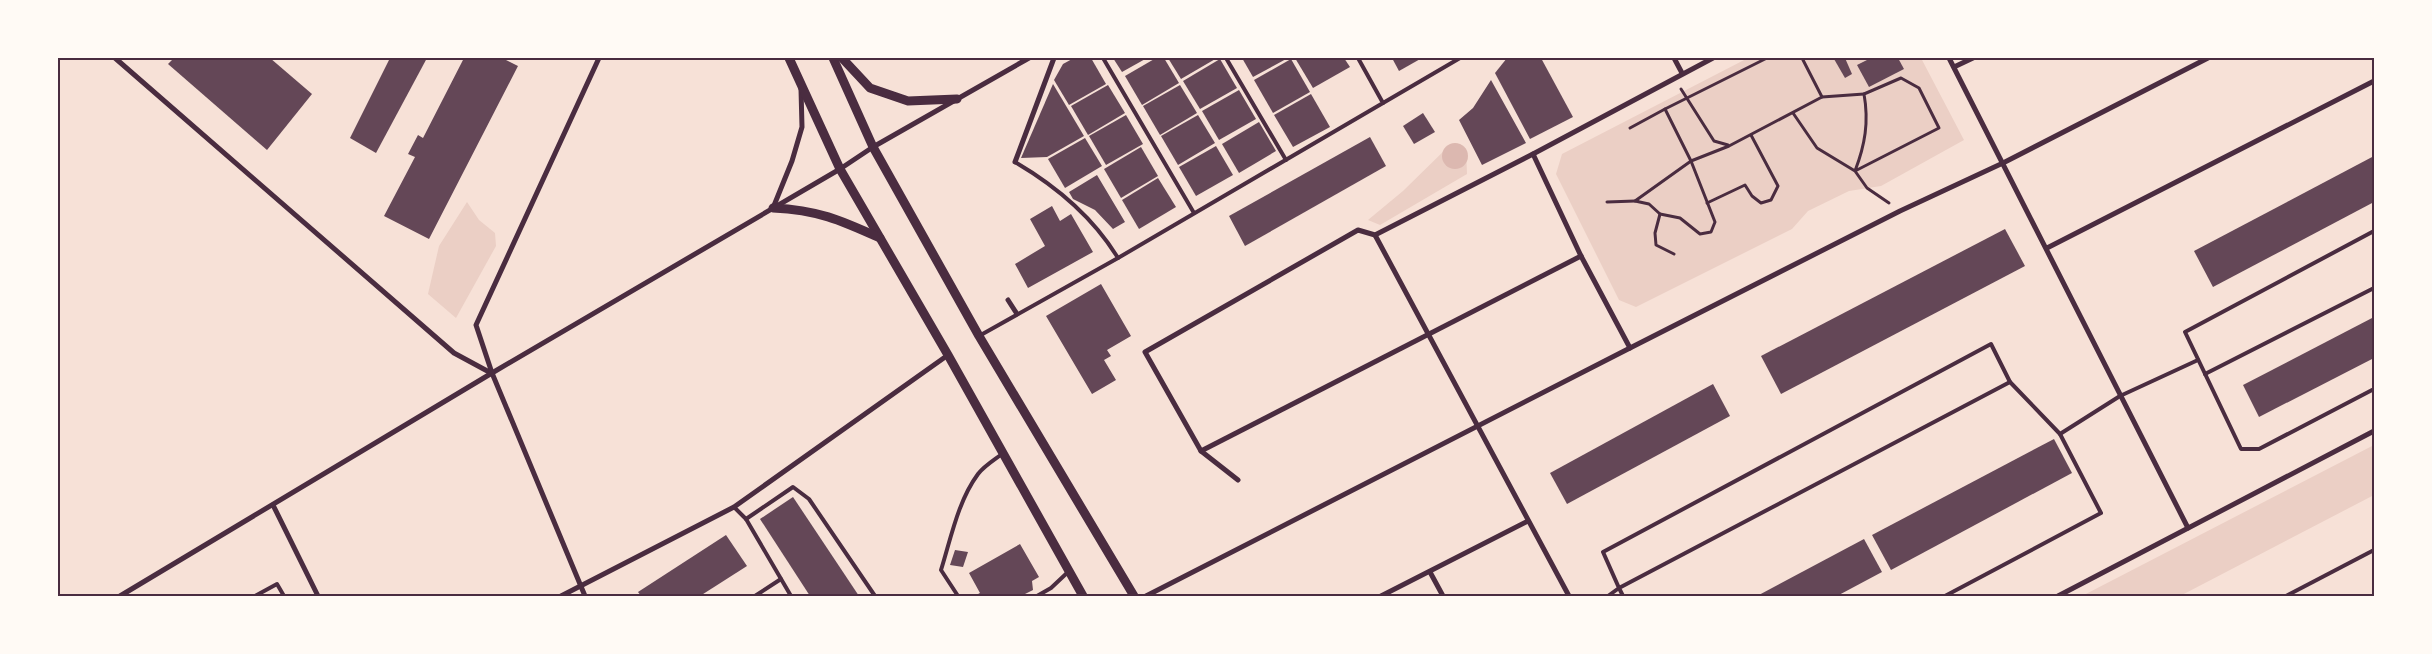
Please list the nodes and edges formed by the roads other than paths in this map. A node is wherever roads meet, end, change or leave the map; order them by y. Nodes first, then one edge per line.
1 (115, 58) edge
2 (599, 58) edge
3 (789, 58) edge
4 (832, 58) edge
5 (842, 58) edge
6 (1029, 58) edge
7 (1054, 58) edge
8 (1103, 58) edge
9 (1226, 58) edge
10 (1358, 58) edge
11 (1460, 58) edge
12 (1674, 58) edge
13 (1713, 58) edge
14 (1949, 58) edge
15 (1972, 58) edge
16 (2208, 58) edge
17 (1954, 67) junction
18 (1682, 74) junction
19 (2374, 81) edge
20 (800, 82) junction
21 (957, 98) junction
22 (1383, 103) junction
23 (873, 147) junction
24 (1533, 154) junction
25 (1286, 160) junction
26 (1015, 162) joint
27 (2003, 163) junction
28 (840, 169) junction
29 (773, 208) junction
30 (1194, 213) junction
31 (2374, 231) edge
32 (1375, 235) junction
33 (880, 238) junction
34 (2047, 248) junction
35 (1581, 256) junction
36 (1118, 258) junction
37 (2374, 288) edge
38 (1008, 300) dead end
39 (1017, 314) junction
40 (1426, 334) junction
41 (980, 336) junction
42 (1630, 348) junction
43 (948, 354) junction
44 (2198, 360) junction
45 (492, 373) junction
46 (2205, 374) junction
47 (2010, 382) junction
48 (2374, 389) edge
49 (2120, 396) junction
50 (1477, 427) junction
51 (2374, 431) edge
52 (2060, 434) junction
53 (1201, 451) junction
54 (1002, 454) junction
55 (1238, 480) dead end
56 (273, 505) junction
57 (734, 506) junction
58 (746, 519) junction
59 (1528, 521) junction
60 (2188, 528) junction
61 (2374, 550) edge
62 (1068, 572) junction
63 (1430, 572) junction
64 (781, 579) junction
65 (580, 586) junction
66 (1619, 588) junction
67 (120, 596) edge
68 (255, 596) edge
69 (284, 596) edge
70 (318, 596) edge
71 (561, 596) edge
72 (585, 596) edge
73 (755, 596) edge
74 (791, 596) edge
75 (875, 596) edge
76 (958, 596) edge
77 (1037, 596) edge
78 (1083, 596) edge
79 (1134, 596) edge
80 (1146, 596) edge
81 (1381, 596) edge
82 (1443, 596) edge
83 (1569, 596) edge
84 (1608, 596) edge
85 (1623, 596) edge
86 (1946, 596) edge
87 (2058, 596) edge
88 (2286, 596) edge

1 - 45 street
2 - 45 street
3 - 20 street
4 - 23 street
5 - 21 street
6 - 21 street
7 - 26 street
8 - 30 lane
9 - 25 lane
10 - 22 lane
11 - 22 lane
12 - 18 street
13 - 18 street
14 - 17 street
15 - 17 street
16 - 27 street
17 - 27 street
18 - 24 street
19 - 34 street
20 - 28 street
20 - 29 street
21 - 23 street
22 - 25 lane
23 - 28 street
23 - 41 street
24 - 32 street
24 - 35 street
25 - 30 lane
26 - 36 lane
27 - 34 street
27 - 42 street
28 - 29 street
28 - 33 street
29 - 33 street
29 - 45 street
30 - 36 lane
31 - 44 lane
32 - 40 street
32 - 53 street
33 - 43 street
34 - 49 street
35 - 40 street
35 - 42 street
36 - 39 lane
37 - 46 lane
38 - 39 street
39 - 41 lane
40 - 50 street
40 - 53 street
41 - 79 street
42 - 50 street
43 - 54 street
43 - 57 street
44 - 46 lane
44 - 49 lane
45 - 56 street
45 - 65 street
46 - 48 lane
47 - 52 lane
47 - 66 lane
47 - 66 lane
49 - 52 lane
49 - 60 street
50 - 59 street
50 - 80 street
51 - 60 street
52 - 86 lane
53 - 55 street
54 - 62 street
54 - 76 lane
56 - 67 street
56 - 70 street
57 - 58 lane
57 - 65 street
58 - 64 lane
58 - 75 lane
59 - 63 street
59 - 83 street
60 - 87 street
61 - 88 lane
62 - 77 lane
62 - 78 street
63 - 81 street
63 - 82 street
64 - 73 lane
64 - 74 lane
65 - 71 street
65 - 72 street
66 - 84 lane
66 - 85 lane
68 - 69 lane

